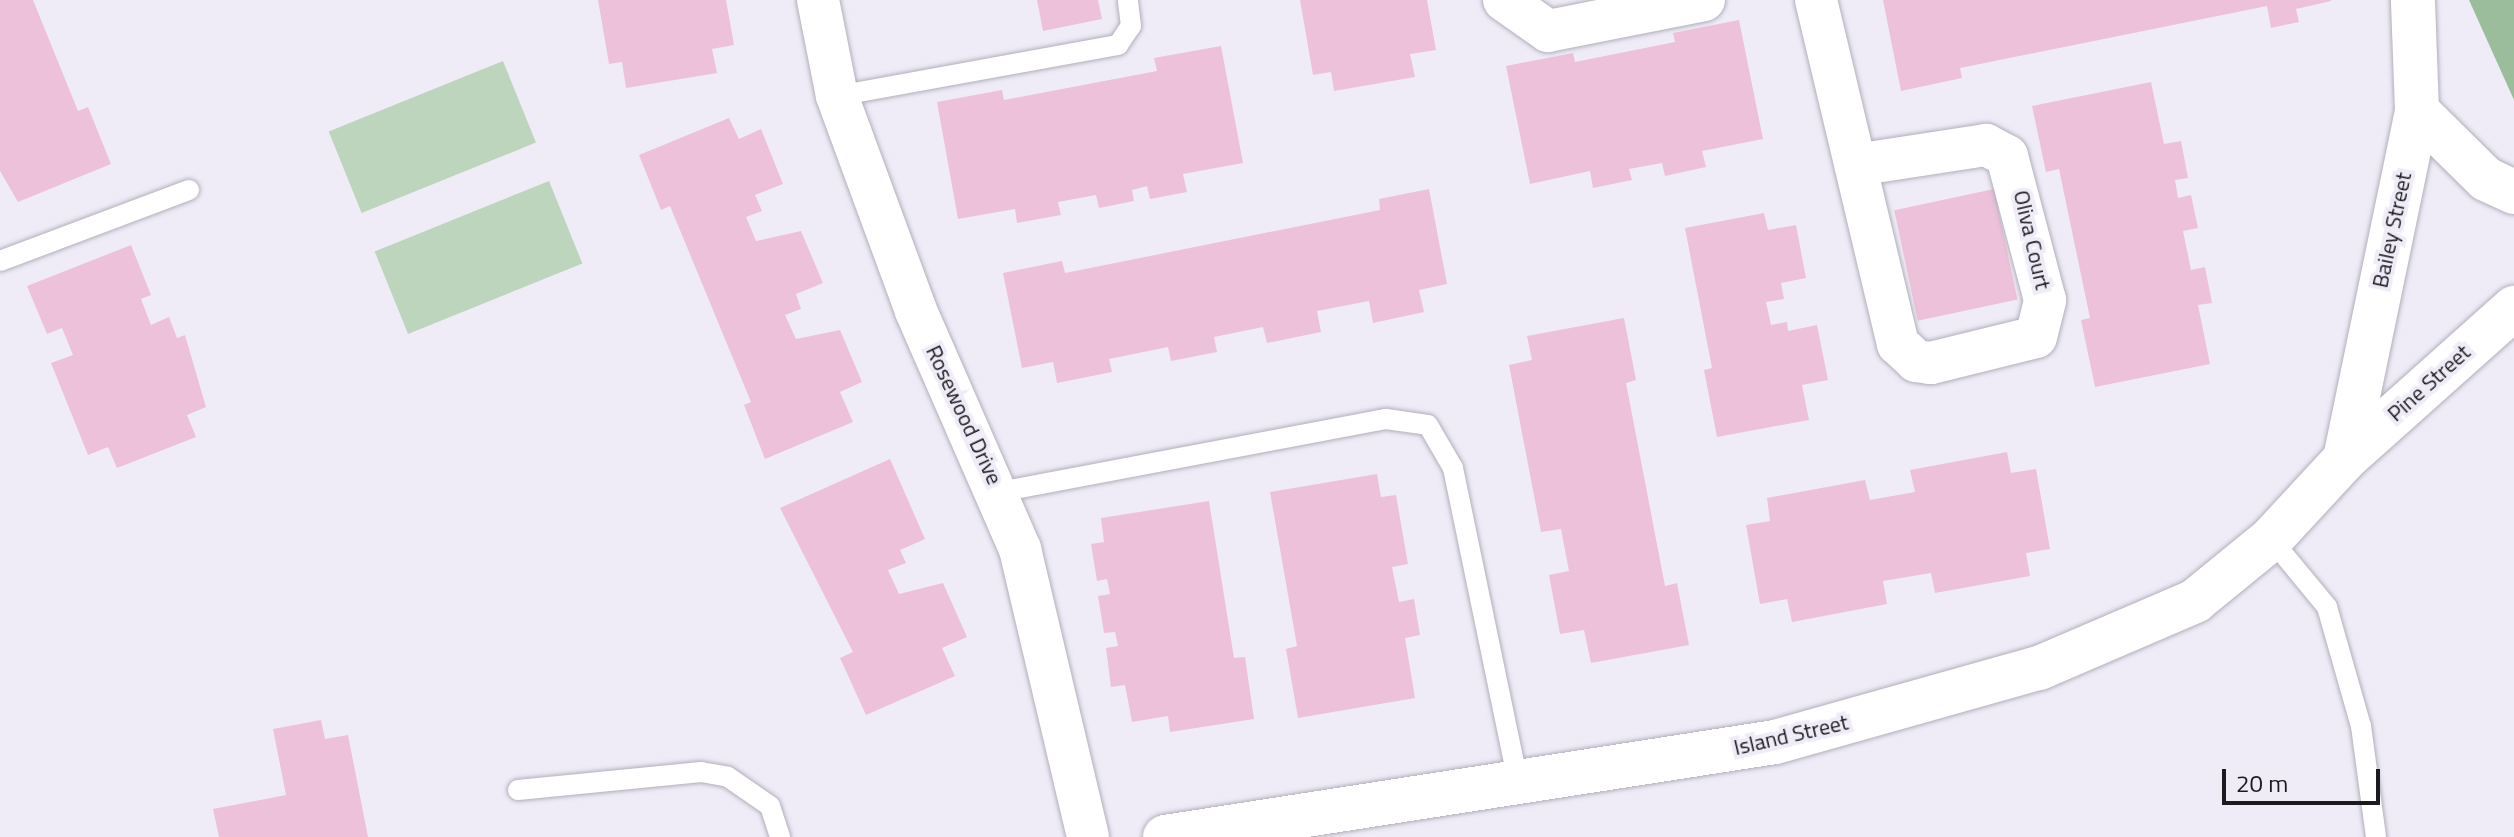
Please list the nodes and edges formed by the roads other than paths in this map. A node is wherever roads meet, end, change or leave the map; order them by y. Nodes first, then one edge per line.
1 (818, 0) edge
2 (1128, 0) edge
3 (1504, 0) edge
4 (1704, 0) edge
5 (1816, 0) edge
6 (2413, 0) edge
7 (837, 96) junction
8 (2417, 111) junction
9 (1856, 165) junction
10 (189, 190) dead end
11 (2514, 192) edge
12 (0, 261) edge
13 (2514, 308) edge
14 (2345, 459) junction
15 (999, 492) junction
16 (2271, 539) junction
17 (1519, 787) junction
18 (518, 790) dead end
19 (780, 837) edge
20 (1088, 837) edge
21 (1165, 837) edge
22 (2376, 837) edge

1 - 7 street, Rosewood Drive
2 - 7 lane
3 - 4 street
5 - 9 street, Oliva Court
6 - 8 street, Bailey Street
7 - 15 street, Rosewood Drive
8 - 11 street
8 - 14 street, Bailey Street
9 - 9 street, Oliva Court
10 - 12 lane
13 - 14 street, Pine Street
14 - 16 street, Island Street
15 - 17 lane
15 - 20 street, Rosewood Drive
16 - 17 street, Island Street
16 - 22 lane
17 - 21 street, Island Street
18 - 19 lane

